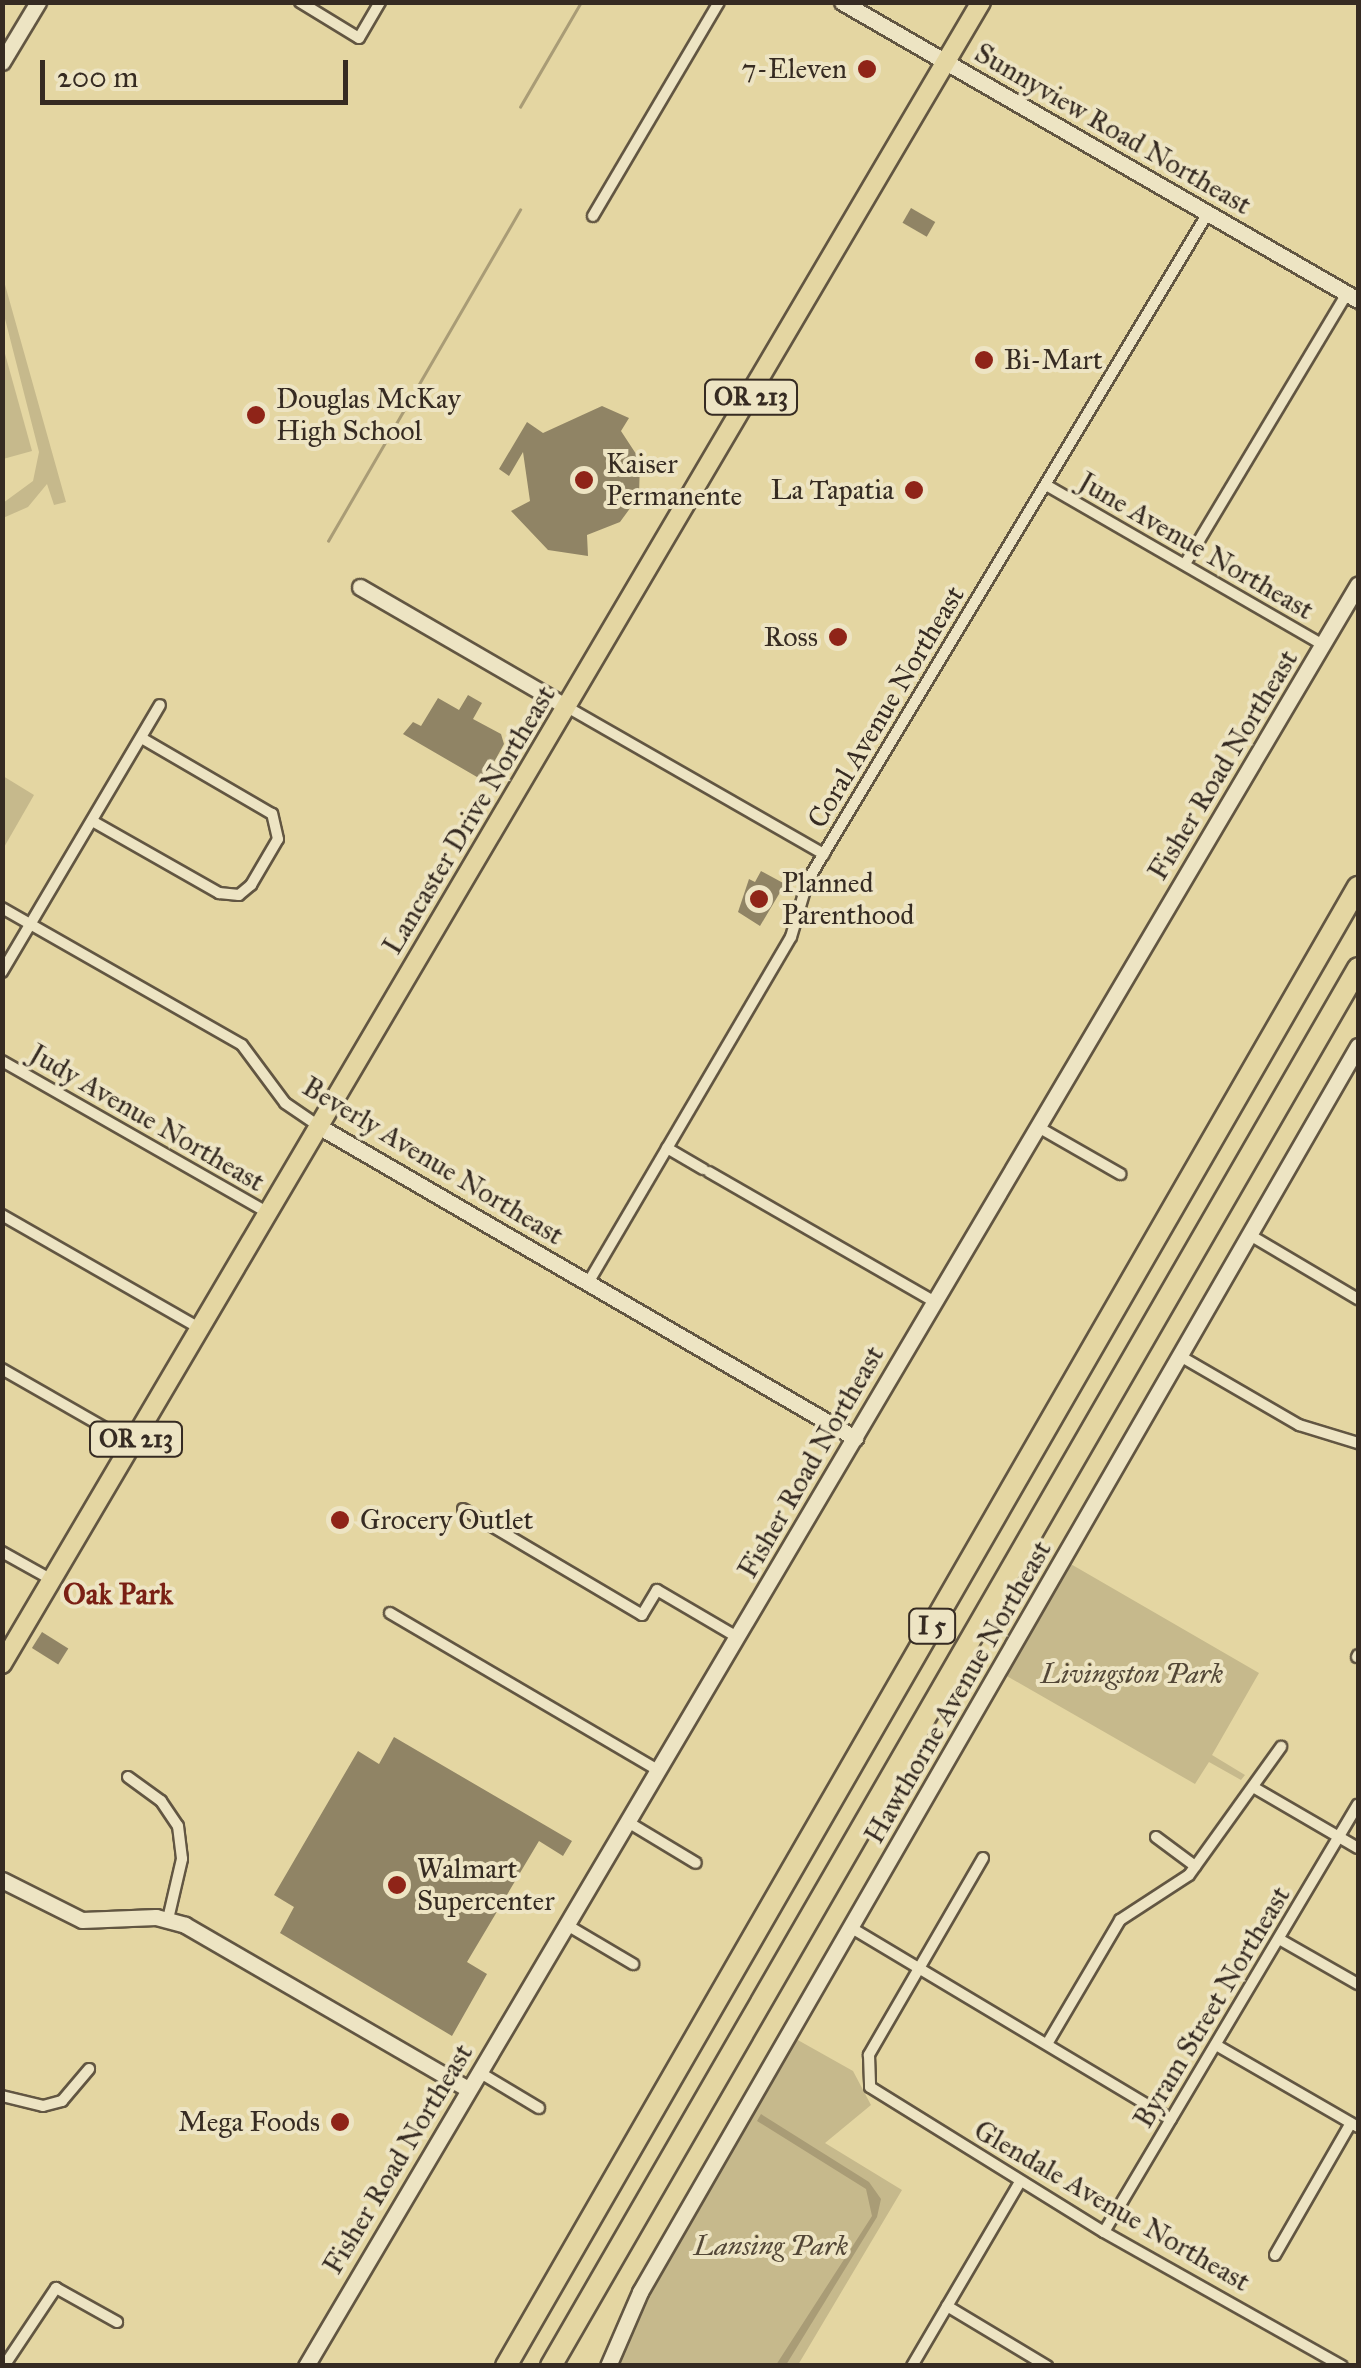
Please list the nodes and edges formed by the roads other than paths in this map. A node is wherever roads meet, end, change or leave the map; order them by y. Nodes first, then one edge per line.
1 (38, 2) edge
2 (300, 2) edge
3 (380, 2) edge
4 (719, 2) edge
5 (842, 2) edge
6 (981, 2) edge
7 (5, 50) edge
8 (947, 62) junction
9 (1208, 213) junction
10 (593, 216) dead end
11 (1353, 297) edge
12 (1046, 485) junction
13 (1185, 564) junction
14 (1358, 584) edge
15 (360, 587) dead end
16 (1322, 645) junction
17 (160, 705) dead end
18 (568, 707) junction
19 (143, 739) junction
20 (94, 822) junction
21 (824, 854) junction
22 (1358, 887) edge
23 (2, 908) edge
24 (30, 924) junction
25 (1358, 968) edge
26 (2, 972) edge
27 (1358, 1046) edge
28 (2, 1061) edge
29 (1038, 1126) junction
30 (320, 1127) junction
31 (668, 1148) junction
32 (1120, 1174) dead end
33 (270, 1214) junction
34 (2, 1215) edge
35 (1250, 1235) junction
36 (588, 1283) junction
37 (1358, 1298) edge
38 (934, 1302) junction
39 (200, 1329) junction
40 (1180, 1356) junction
41 (2, 1369) edge
42 (855, 1438) junction
43 (1358, 1442) edge
44 (133, 1444) junction
45 (463, 1509) dead end
46 (2, 1552) edge
47 (52, 1580) junction
48 (390, 1613) dead end
49 (738, 1637) junction
50 (2, 1664) edge
51 (1281, 1747) dead end
52 (658, 1770) junction
53 (128, 1777) dead end
54 (1253, 1787) junction
55 (1358, 1805) edge
56 (628, 1822) junction
57 (1156, 1837) dead end
58 (1340, 1838) junction
59 (1358, 1848) edge
60 (983, 1858) dead end
61 (696, 1863) dead end
62 (1195, 1866) junction
63 (2, 1880) edge
64 (168, 1919) junction
65 (567, 1925) junction
66 (850, 1927) junction
67 (1279, 1938) junction
68 (633, 1964) dead end
69 (920, 1968) junction
70 (1358, 1984) edge
71 (1047, 2044) junction
72 (1216, 2045) junction
73 (89, 2068) dead end
74 (479, 2072) junction
75 (468, 2090) junction
76 (2, 2096) edge
77 (540, 2108) dead end
78 (1171, 2120) junction
79 (1355, 2125) edge
80 (1020, 2182) junction
81 (1104, 2232) junction
82 (1275, 2255) dead end
83 (948, 2306) junction
84 (117, 2322) dead end
85 (4, 2366) edge
86 (306, 2366) edge
87 (506, 2366) edge
88 (552, 2366) edge
89 (608, 2366) edge
90 (912, 2366) edge
91 (1047, 2366) edge
92 (1342, 2366) edge

1 - 7 street
2 - 3 street
4 - 10 street
5 - 8 street, Sunnyview Road Northeast
6 - 8 main road, Lancaster Drive Northeast / OR 213
8 - 9 street, Sunnyview Road Northeast
8 - 18 main road, Lancaster Drive Northeast / OR 213
9 - 11 street, Sunnyview Road Northeast
9 - 12 street, Coral Avenue Northeast
11 - 13 street
12 - 13 street, June Avenue Northeast
12 - 21 street, Coral Avenue Northeast
13 - 16 street, June Avenue Northeast
14 - 16 street, Fisher Road Northeast
15 - 18 street
16 - 29 street, Fisher Road Northeast
17 - 19 street
18 - 21 street
18 - 30 main road, Lancaster Drive Northeast / OR 213
19 - 20 street
19 - 20 street
20 - 24 street
21 - 31 street, Coral Avenue Northeast
22 - 87 highway, I 5
23 - 24 street, Beverly Avenue Northeast
24 - 26 street
24 - 30 street, Beverly Avenue Northeast
25 - 88 highway, I 5
27 - 35 street, Hawthorne Avenue Northeast
28 - 33 street, Judy Avenue Northeast
29 - 32 street
29 - 38 street, Fisher Road Northeast
30 - 33 main road, Lancaster Drive Northeast / OR 213
30 - 36 street, Beverly Avenue Northeast
31 - 36 street, Coral Avenue Northeast
31 - 38 street
33 - 39 main road, Lancaster Drive Northeast / OR 213
34 - 39 street
35 - 37 street
35 - 40 street, Hawthorne Avenue Northeast
36 - 42 street, Beverly Avenue Northeast
38 - 42 street, Fisher Road Northeast
39 - 44 main road, Lancaster Drive Northeast / OR 213
40 - 43 street
40 - 66 street, Hawthorne Avenue Northeast
41 - 44 street
42 - 49 street, Fisher Road Northeast
44 - 47 main road, Lancaster Drive Northeast / OR 213
45 - 49 street
46 - 47 street
47 - 50 main road, Lancaster Drive Northeast / OR 213
48 - 52 street
49 - 52 street, Fisher Road Northeast
51 - 54 street
52 - 56 street, Fisher Road Northeast
53 - 64 street
54 - 58 street
54 - 62 street
55 - 58 street, Byram Street Northeast
56 - 61 street
56 - 65 street, Fisher Road Northeast
57 - 62 street
58 - 59 street
58 - 67 street, Byram Street Northeast
60 - 69 street
62 - 71 street
63 - 64 street
64 - 75 street
65 - 68 street
65 - 74 street, Fisher Road Northeast
66 - 69 street
66 - 89 street, Hawthorne Avenue Northeast
67 - 70 street
67 - 72 street, Byram Street Northeast
69 - 71 street
69 - 80 street, Glendale Avenue Northeast
71 - 78 street
72 - 78 street, Byram Street Northeast
72 - 79 street
73 - 76 street
74 - 75 street, Fisher Road Northeast
74 - 77 street
75 - 86 street, Fisher Road Northeast
78 - 81 street, Byram Street Northeast
79 - 82 street
80 - 81 street, Glendale Avenue Northeast
80 - 83 street
81 - 92 street, Glendale Avenue Northeast
83 - 90 street
83 - 91 street
84 - 85 street

